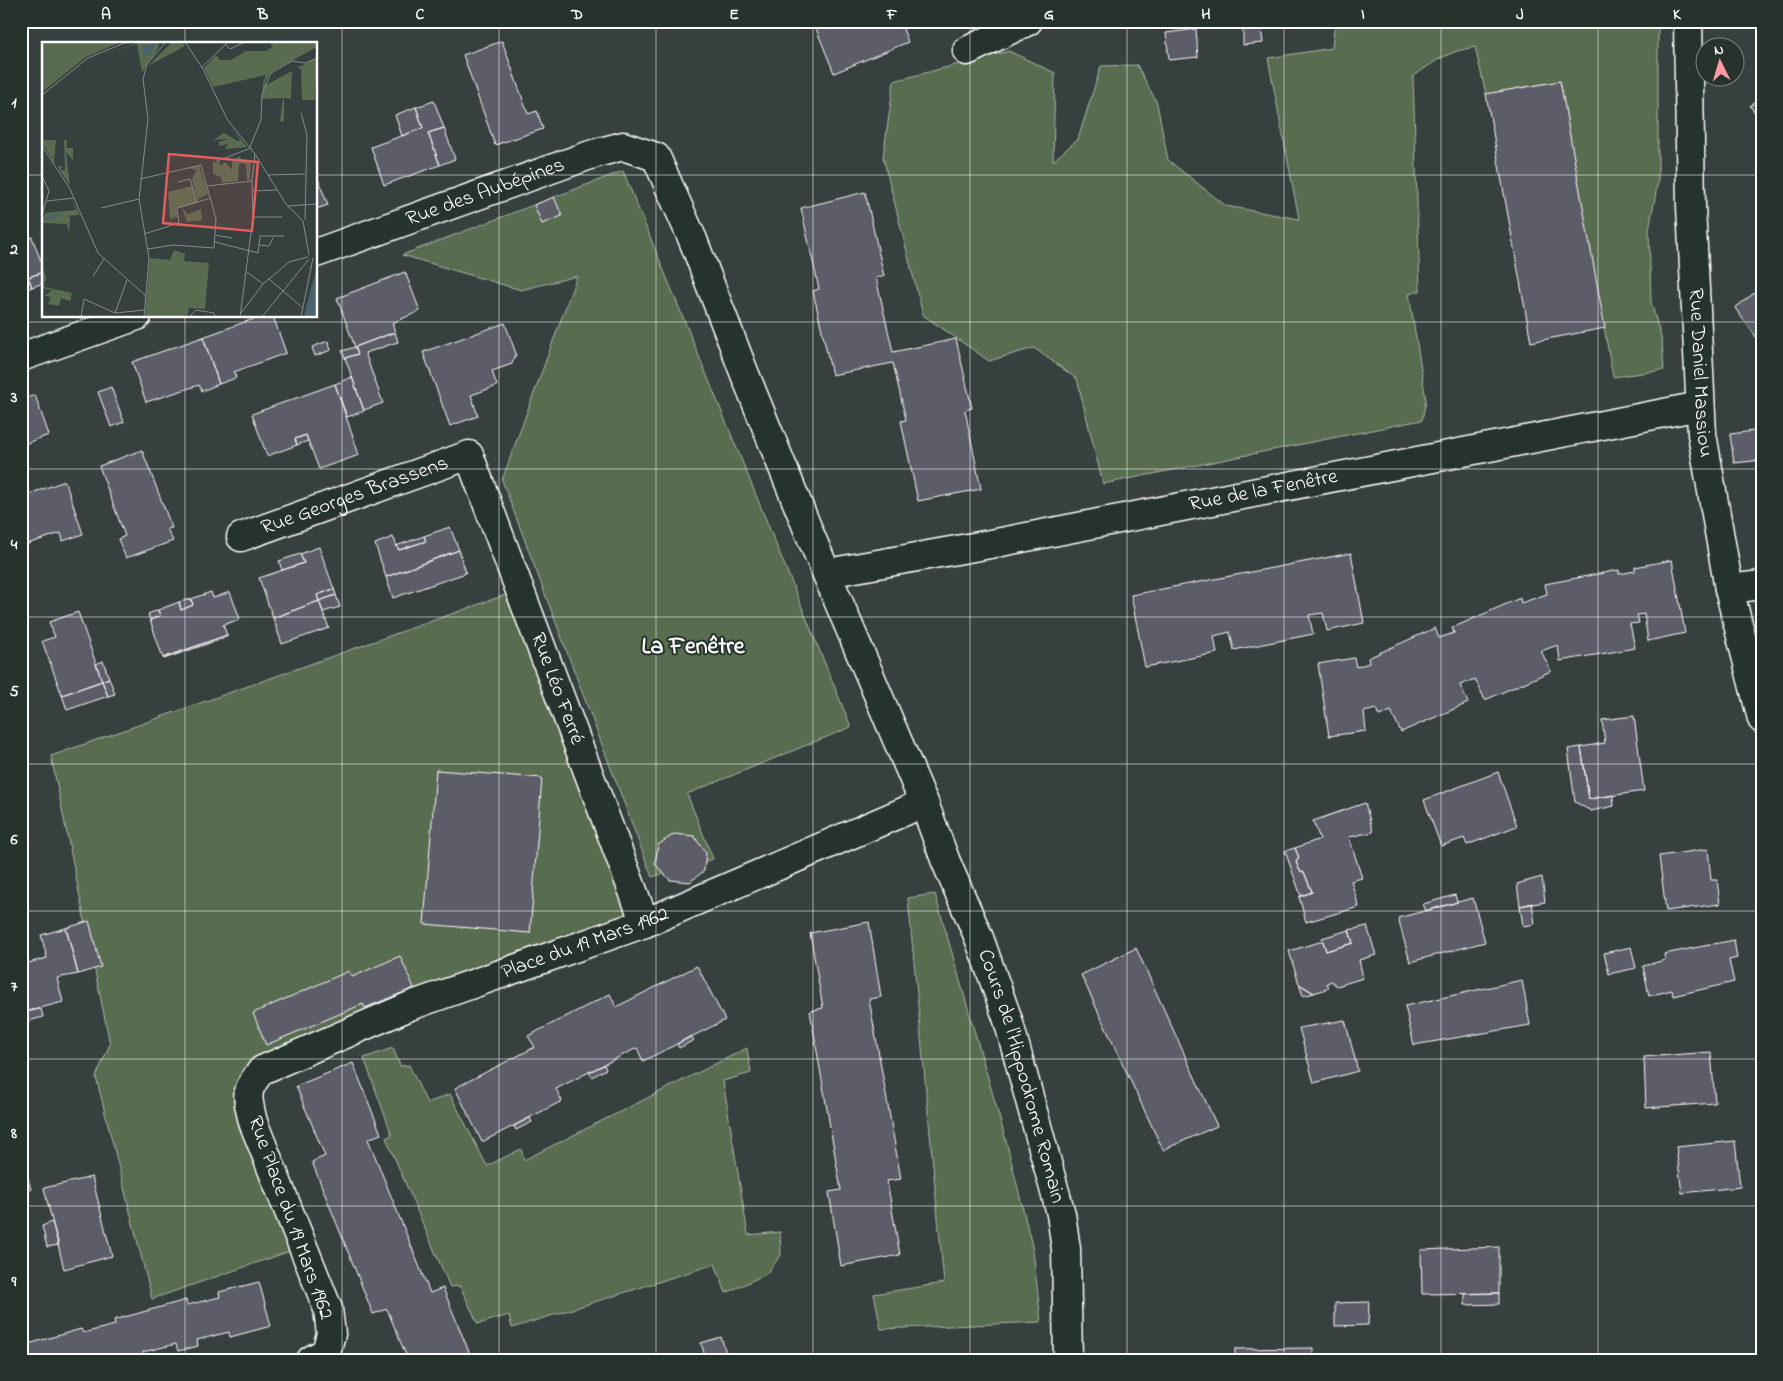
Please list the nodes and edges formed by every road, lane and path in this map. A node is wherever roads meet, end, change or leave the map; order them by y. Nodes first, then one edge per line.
1 (1028, 21) edge
2 (1688, 21) edge
3 (967, 51) dead end
4 (656, 157) joint
5 (318, 252) edge
6 (131, 318) edge
7 (21, 357) edge
8 (1700, 406) junction
9 (469, 455) joint
10 (240, 536) dead end
11 (827, 573) junction
12 (1762, 584) edge
13 (1729, 589) junction
14 (1762, 719) edge
15 (924, 803) junction
16 (644, 924) junction
17 (250, 1085) joint
18 (319, 1356) edge
19 (1068, 1360) edge

1 - 3 street
2 - 8 street, Rue Daniel Massiou
4 - 5 street, Rue des Aubépines
4 - 11 street, Cours de l'Hippodrome Romain
6 - 7 street
8 - 11 street, Rue de la Fenêtre
8 - 13 street, Rue Daniel Massiou
9 - 10 street, Rue Georges Brassens
9 - 16 street, Rue Léo Ferré
11 - 15 street, Cours de l'Hippodrome Romain
12 - 13 street
13 - 14 street, Rue Daniel Massiou
15 - 16 street, Place du 19 Mars 1962
15 - 19 street, Cours de l'Hippodrome Romain
16 - 17 street, Place du 19 Mars 1962
17 - 18 street, Rue Place du 19 Mars 1962

